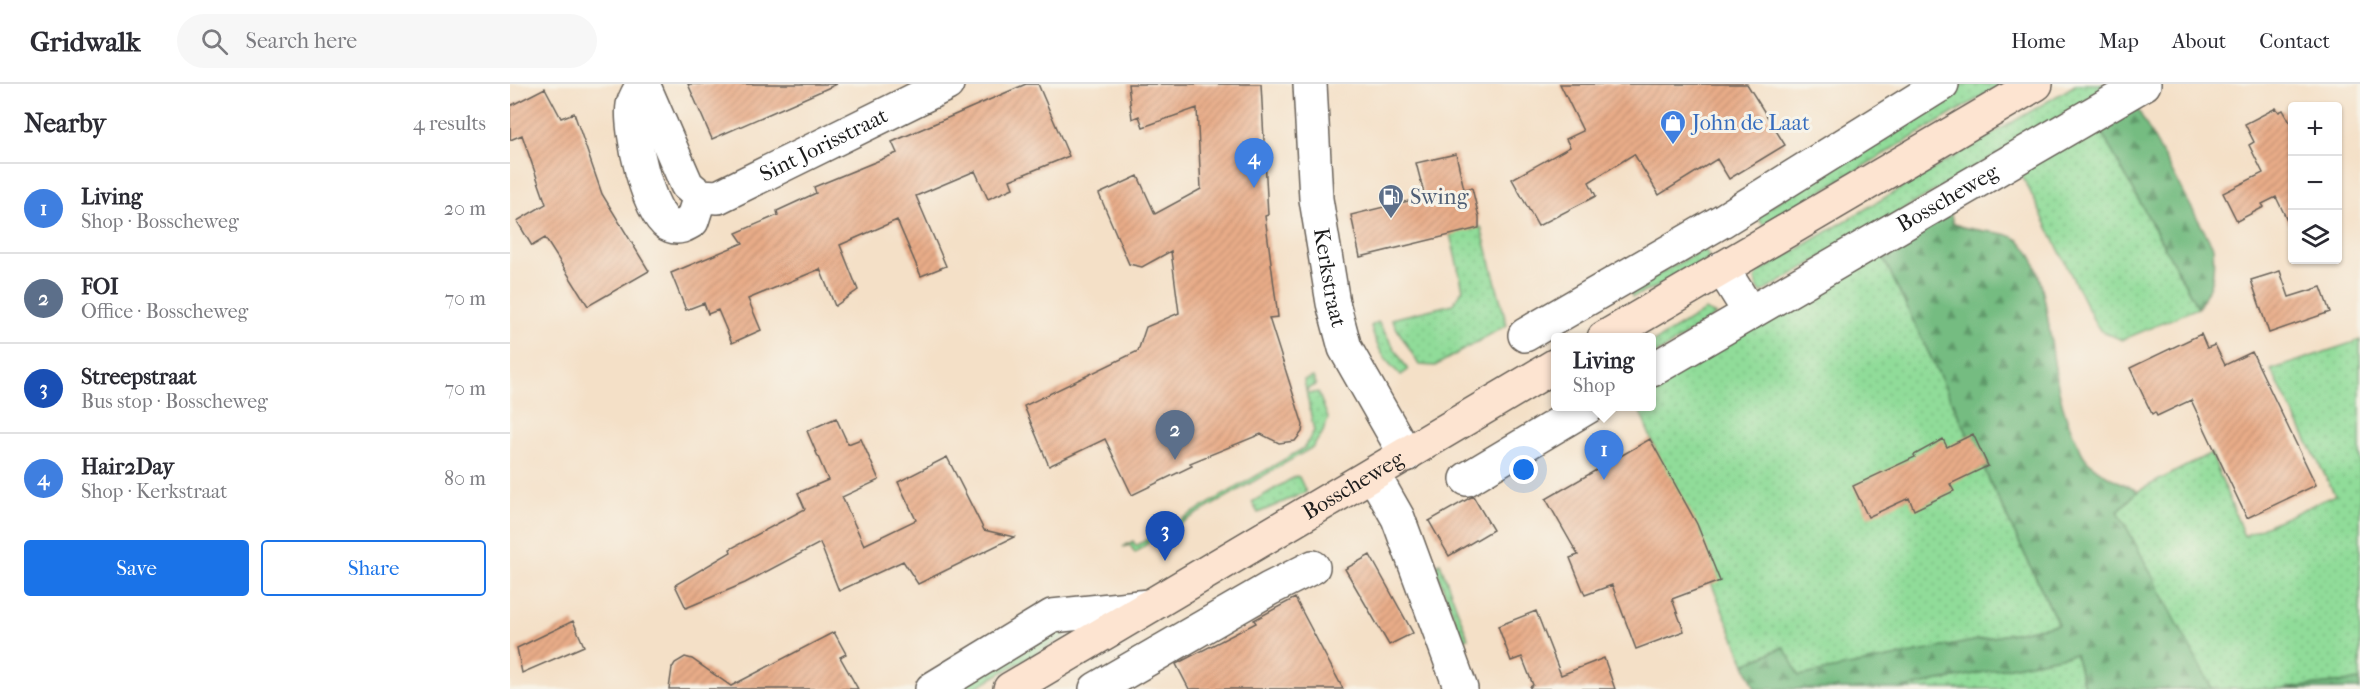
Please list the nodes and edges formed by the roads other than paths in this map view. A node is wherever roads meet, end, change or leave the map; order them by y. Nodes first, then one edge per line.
1 (643, 84) edge
2 (947, 84) edge
3 (1310, 84) edge
4 (1942, 84) edge
5 (2036, 84) edge
6 (2144, 84) edge
7 (700, 196) junction
8 (1722, 221) junction
9 (1734, 261) junction
10 (1750, 313) junction
11 (1612, 333) edge
12 (1525, 335) dead end
13 (1551, 368) edge
14 (1656, 368) edge
15 (1581, 411) edge
16 (1406, 455) junction
17 (1372, 474) junction
18 (1467, 479) dead end
19 (1313, 567) dead end
20 (1149, 606) junction
21 (932, 689) edge
22 (1010, 689) edge
23 (1096, 689) edge
24 (1461, 689) edge

1 - 7 street
1 - 7 street
2 - 7 street, Sint Jorisstraat
3 - 16 street, Kerkstraat
4 - 8 street
5 - 9 main road
6 - 10 street, Bosscheweg
8 - 9 street
8 - 12 street
9 - 10 street
9 - 11 main road
10 - 14 street, Bosscheweg
13 - 16 main road, Bosscheweg
15 - 18 street
16 - 17 main road, Bosscheweg
17 - 20 main road, Bosscheweg
17 - 24 street
19 - 23 street
20 - 21 street, Bosscheweg
20 - 22 main road, Bosscheweg

